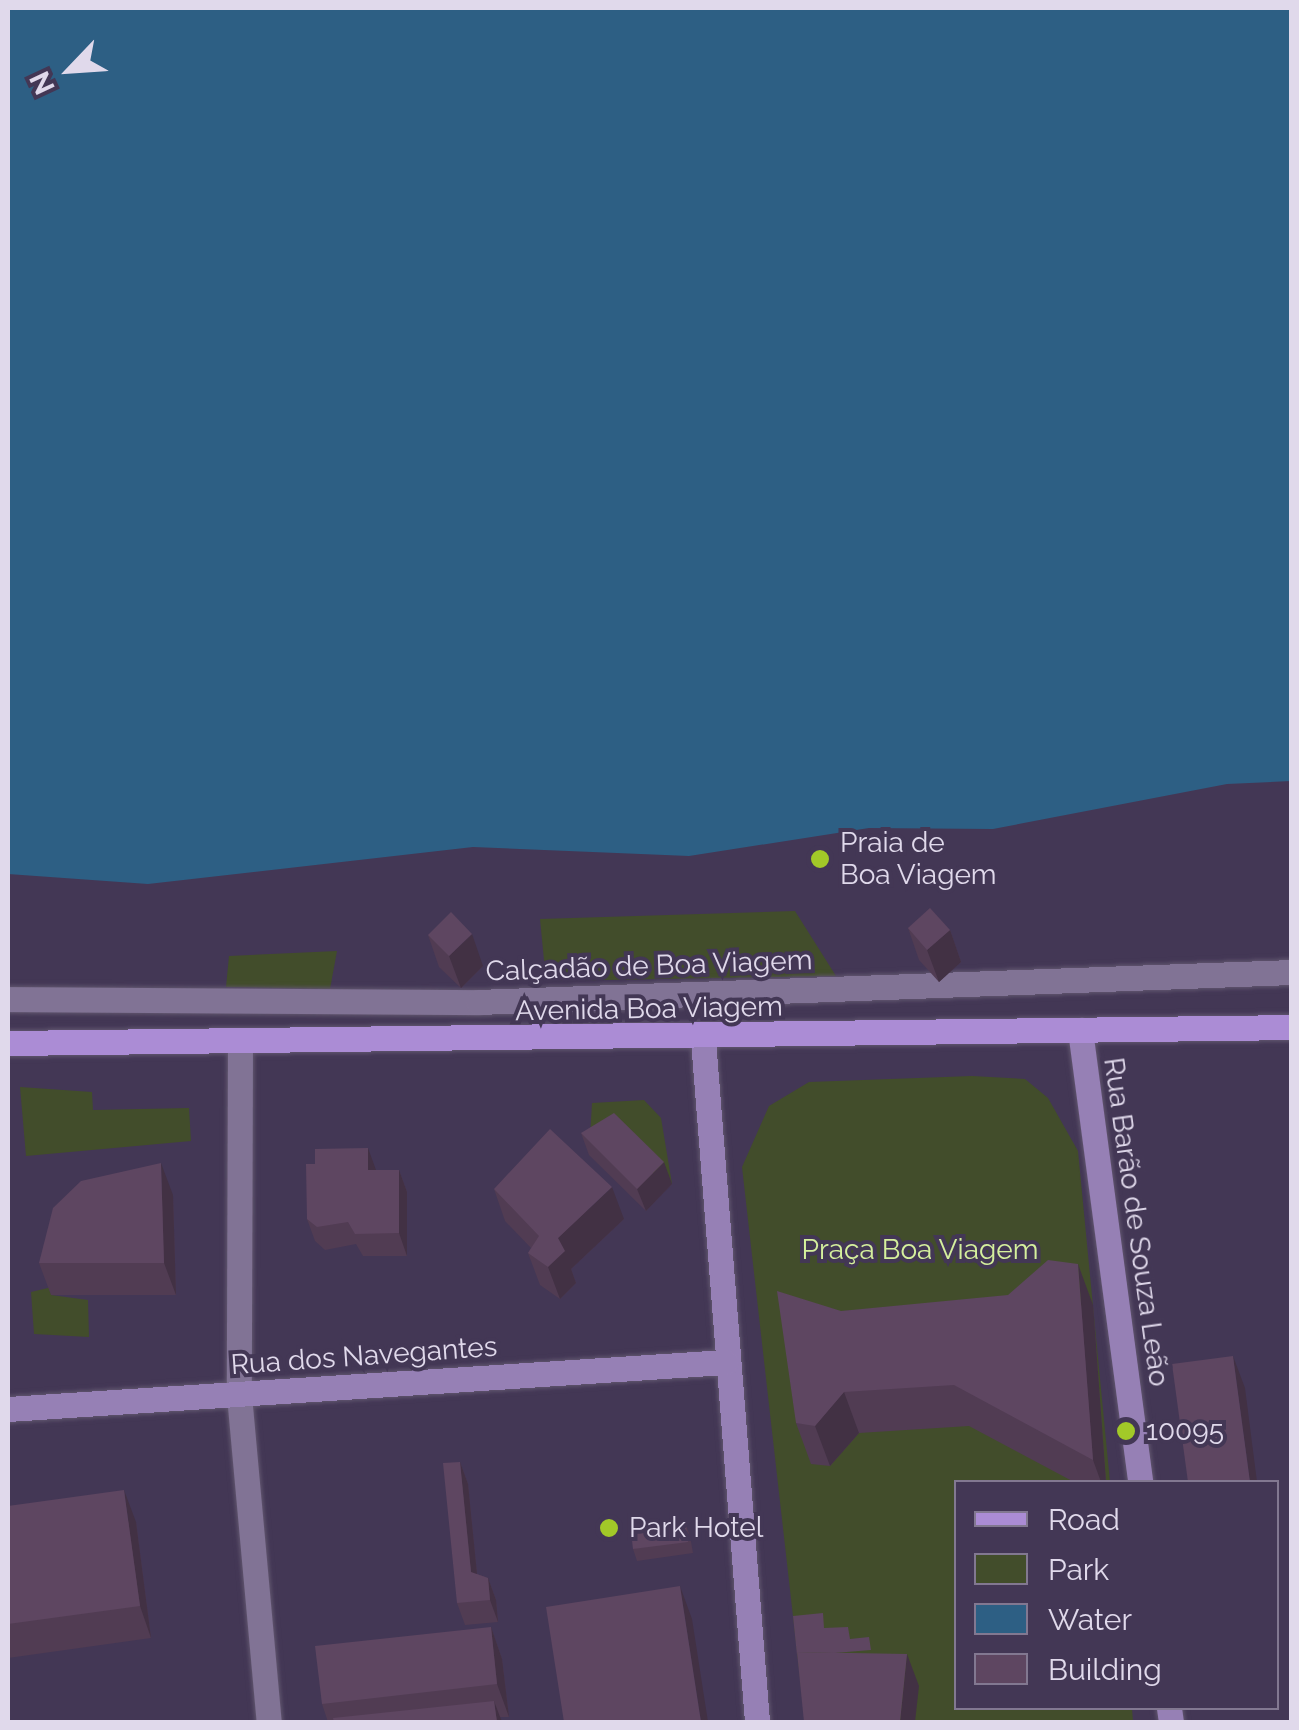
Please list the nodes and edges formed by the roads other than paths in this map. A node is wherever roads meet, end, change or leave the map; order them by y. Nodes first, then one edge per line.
1 (1292, 972) edge
2 (8, 999) edge
3 (1292, 1027) edge
4 (1080, 1030) junction
5 (703, 1040) junction
6 (8, 1043) edge
7 (240, 1044) junction
8 (725, 1362) junction
9 (240, 1395) junction
10 (8, 1409) edge
11 (1140, 1480) edge
12 (266, 1722) edge
13 (757, 1722) edge

1 - 2 street, Calçadão de Boa Viagem
3 - 4 main road, Avenida Boa Viagem
4 - 5 main road, Avenida Boa Viagem
4 - 11 main road, Rua Barão de Souza Leão
5 - 7 main road, Avenida Boa Viagem
5 - 8 main road
6 - 7 main road, Avenida Boa Viagem
7 - 9 street
8 - 9 main road, Rua dos Navegantes
8 - 13 main road
9 - 10 main road, Rua dos Navegantes
9 - 12 street

